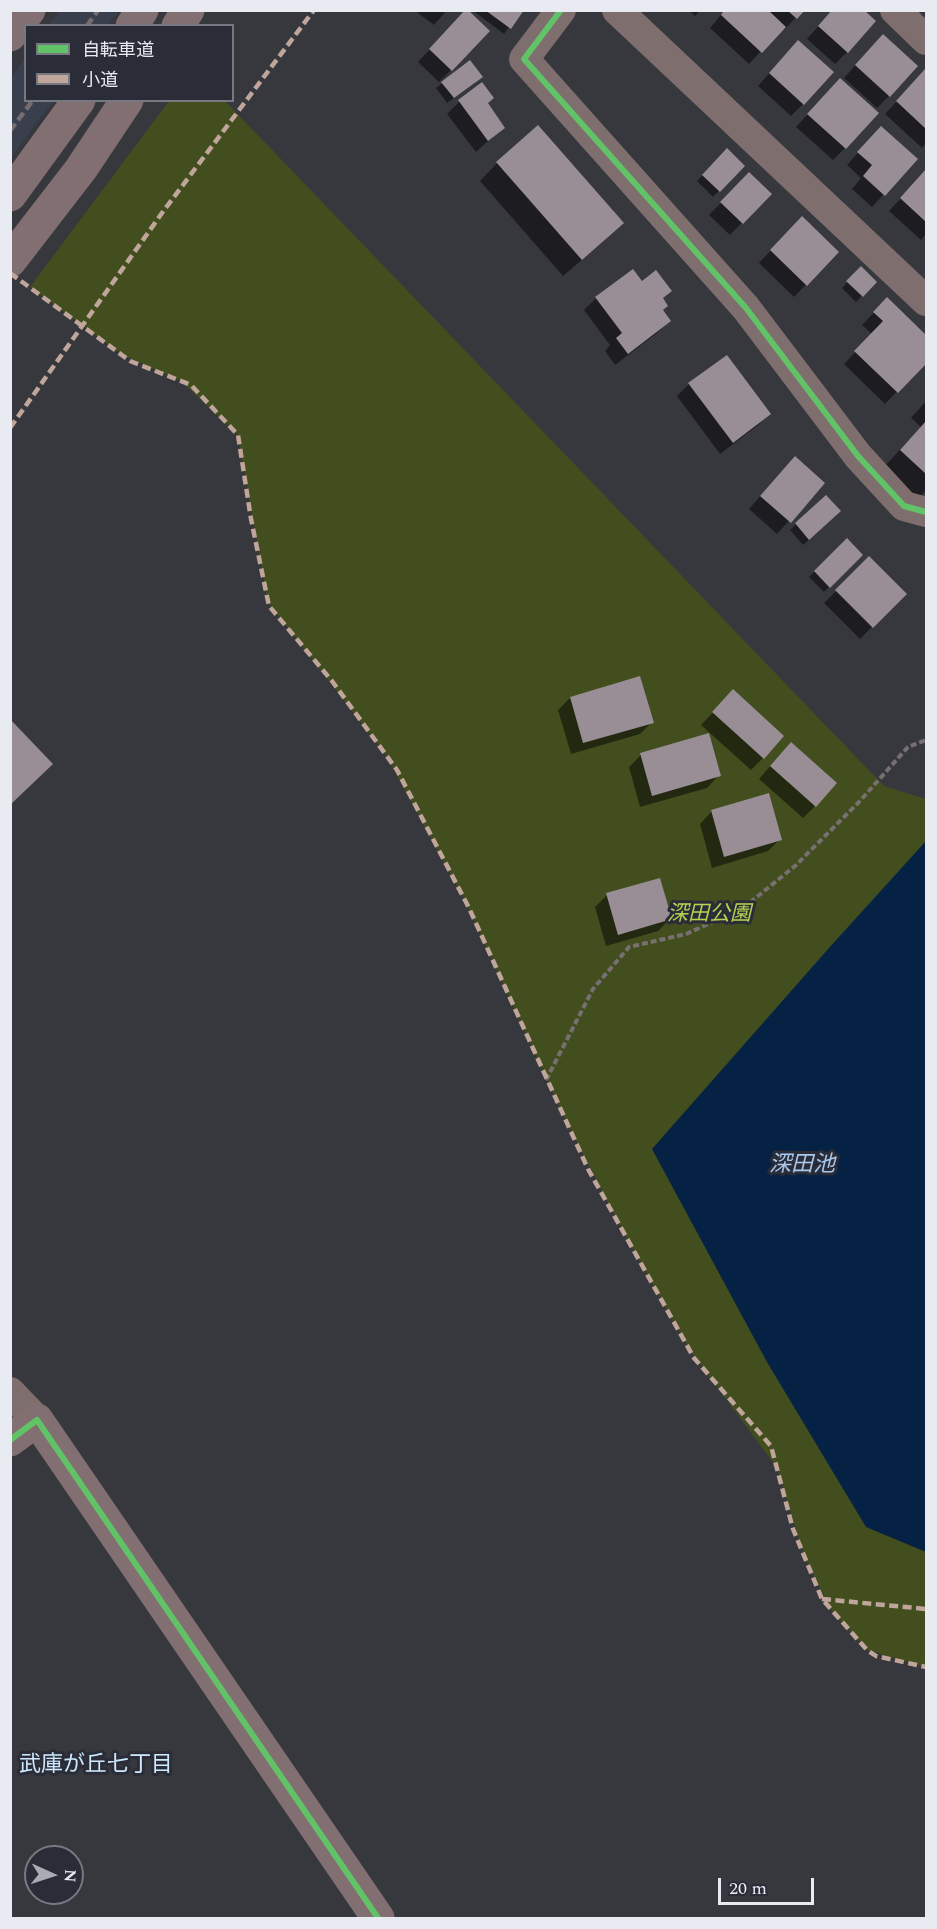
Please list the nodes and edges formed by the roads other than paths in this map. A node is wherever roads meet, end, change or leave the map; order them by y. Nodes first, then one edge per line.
1 (29, 10) edge
2 (142, 10) edge
3 (188, 10) edge
4 (561, 10) edge
5 (617, 10) edge
6 (896, 10) edge
7 (133, 24) edge
8 (179, 24) edge
9 (10, 35) edge
10 (927, 40) edge
11 (78, 102) edge
12 (115, 102) edge
13 (126, 102) edge
14 (43, 150) junction
15 (10, 195) edge
16 (10, 261) edge
17 (927, 301) edge
18 (927, 512) edge
19 (10, 1392) edge
20 (37, 1420) junction
21 (10, 1440) edge
22 (378, 1918) edge

1 - 9 street
2 - 7 street
3 - 8 street
4 - 18 street
5 - 17 street
6 - 10 street
11 - 14 street
12 - 14 street
13 - 16 street
14 - 15 street
19 - 20 street
20 - 21 street
20 - 22 street

